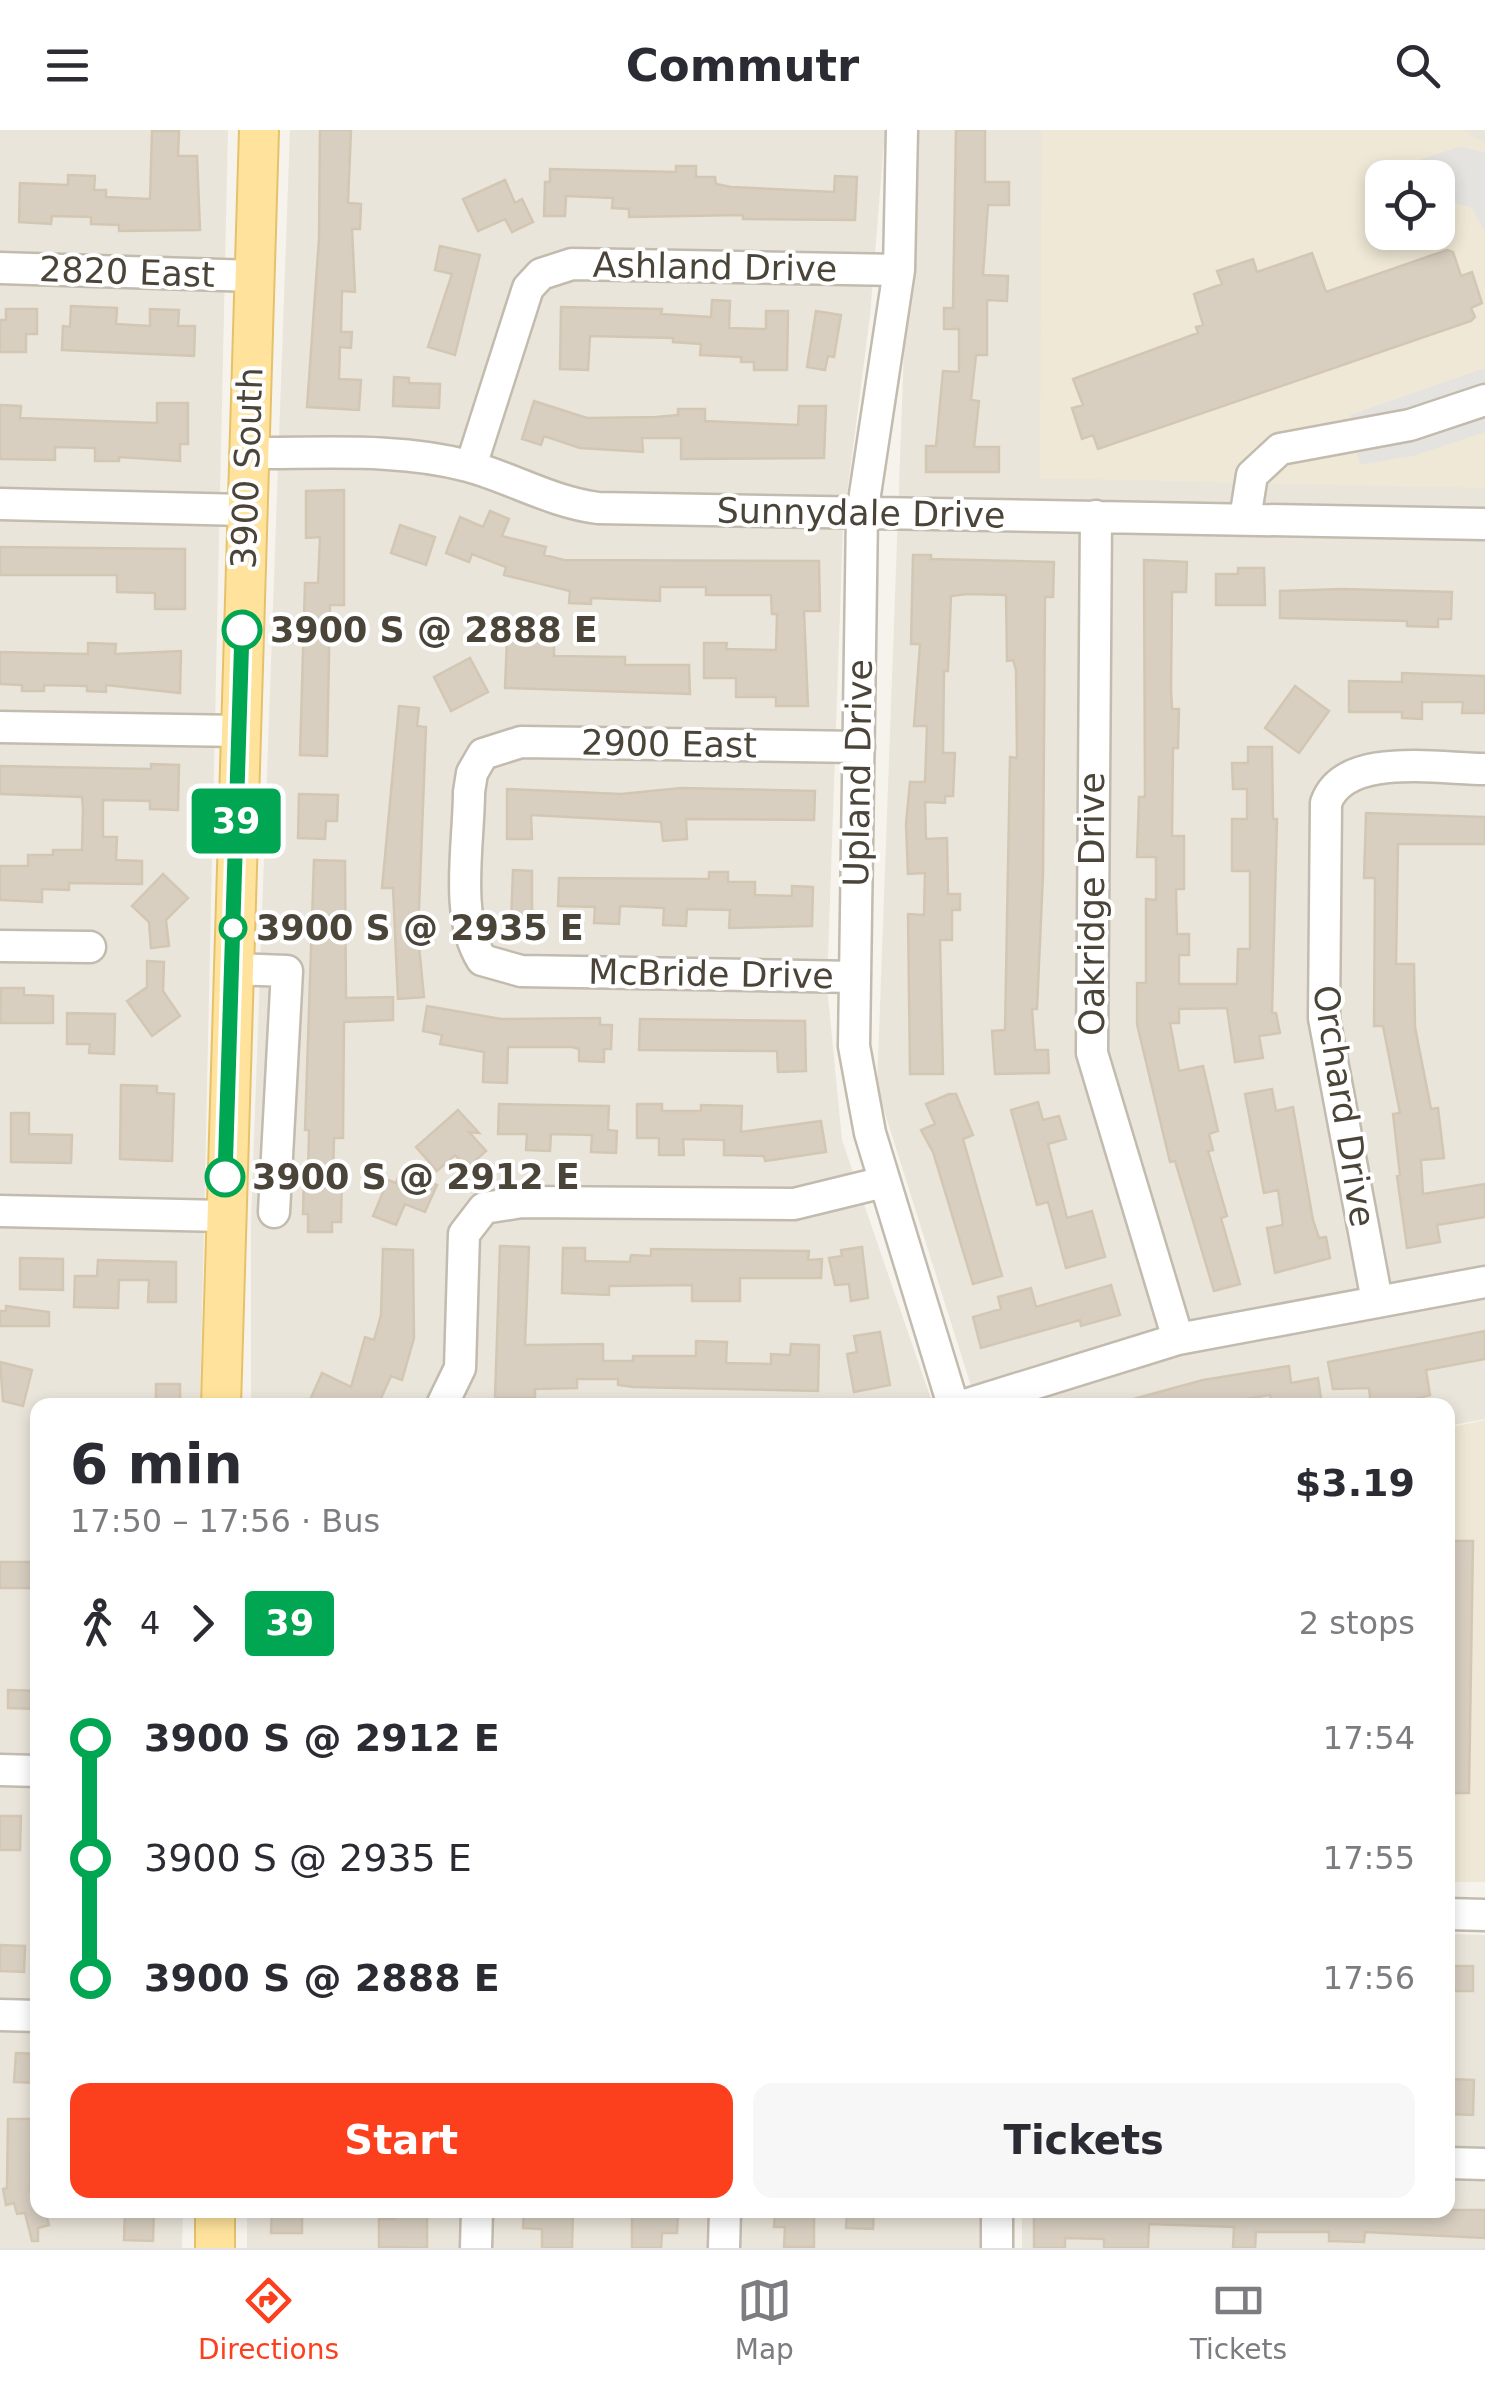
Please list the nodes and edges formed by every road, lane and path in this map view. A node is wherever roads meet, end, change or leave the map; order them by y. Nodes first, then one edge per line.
1 (259, 130) edge
2 (902, 130) edge
3 (0, 268) edge
4 (898, 270) junction
5 (254, 276) junction
6 (1485, 400) edge
7 (246, 453) junction
8 (471, 466) junction
9 (0, 504) edge
10 (245, 510) junction
11 (862, 514) junction
12 (1096, 516) junction
13 (1245, 519) junction
14 (1485, 524) edge
15 (0, 727) edge
16 (240, 732) junction
17 (859, 747) junction
18 (482, 754) joint
19 (1485, 769) edge
20 (0, 946) edge
21 (90, 947) dead end
22 (232, 969) junction
23 (855, 976) junction
24 (884, 1182) junction
25 (0, 1212) edge
26 (274, 1212) dead end
27 (224, 1216) junction
28 (1485, 1282) edge
29 (1377, 1301) junction
30 (1178, 1340) junction
31 (220, 1398) edge
32 (445, 1398) edge
33 (951, 1398) edge
34 (988, 1398) edge
35 (0, 1770) edge
36 (30, 1771) edge
37 (1455, 1914) edge
38 (1485, 1914) edge
39 (0, 2015) edge
40 (30, 2016) edge
41 (1455, 2162) edge
42 (1485, 2164) edge
43 (214, 2218) edge
44 (477, 2218) edge
45 (725, 2218) edge
46 (997, 2218) edge
47 (215, 2248) edge
48 (476, 2248) edge
49 (724, 2248) edge
50 (997, 2248) edge

1 - 5 main road, 3900 South
2 - 4 street, Upland Drive
3 - 5 street, 2820 East
4 - 8 street, Ashland Drive
4 - 11 street, Upland Drive
5 - 7 main road, 3900 South
6 - 13 street
7 - 8 street, Sunnydale Drive
7 - 10 main road, 3900 South
8 - 11 street, Sunnydale Drive
9 - 10 street
10 - 16 main road, 3900 South
11 - 12 street, Sunnydale Drive
11 - 17 street, Upland Drive
12 - 13 street, Sunnydale Drive
12 - 30 street, Oakridge Drive
13 - 14 street, Sunnydale Drive
15 - 16 street
16 - 22 main road, 3900 South
17 - 18 street, 2900 East
17 - 23 street, Upland Drive
18 - 23 street, McBride Drive
19 - 29 street, Orchard Drive
20 - 21 street
22 - 26 street
22 - 27 main road, 3900 South
23 - 24 street, Upland Drive
24 - 32 street
24 - 33 street, Upland Drive
25 - 27 street
27 - 31 main road, 3900 South
28 - 29 street
29 - 30 street
30 - 34 street
35 - 36 street
37 - 38 street
39 - 40 street
41 - 42 street
43 - 47 main road
44 - 48 street
45 - 49 street
46 - 50 street

